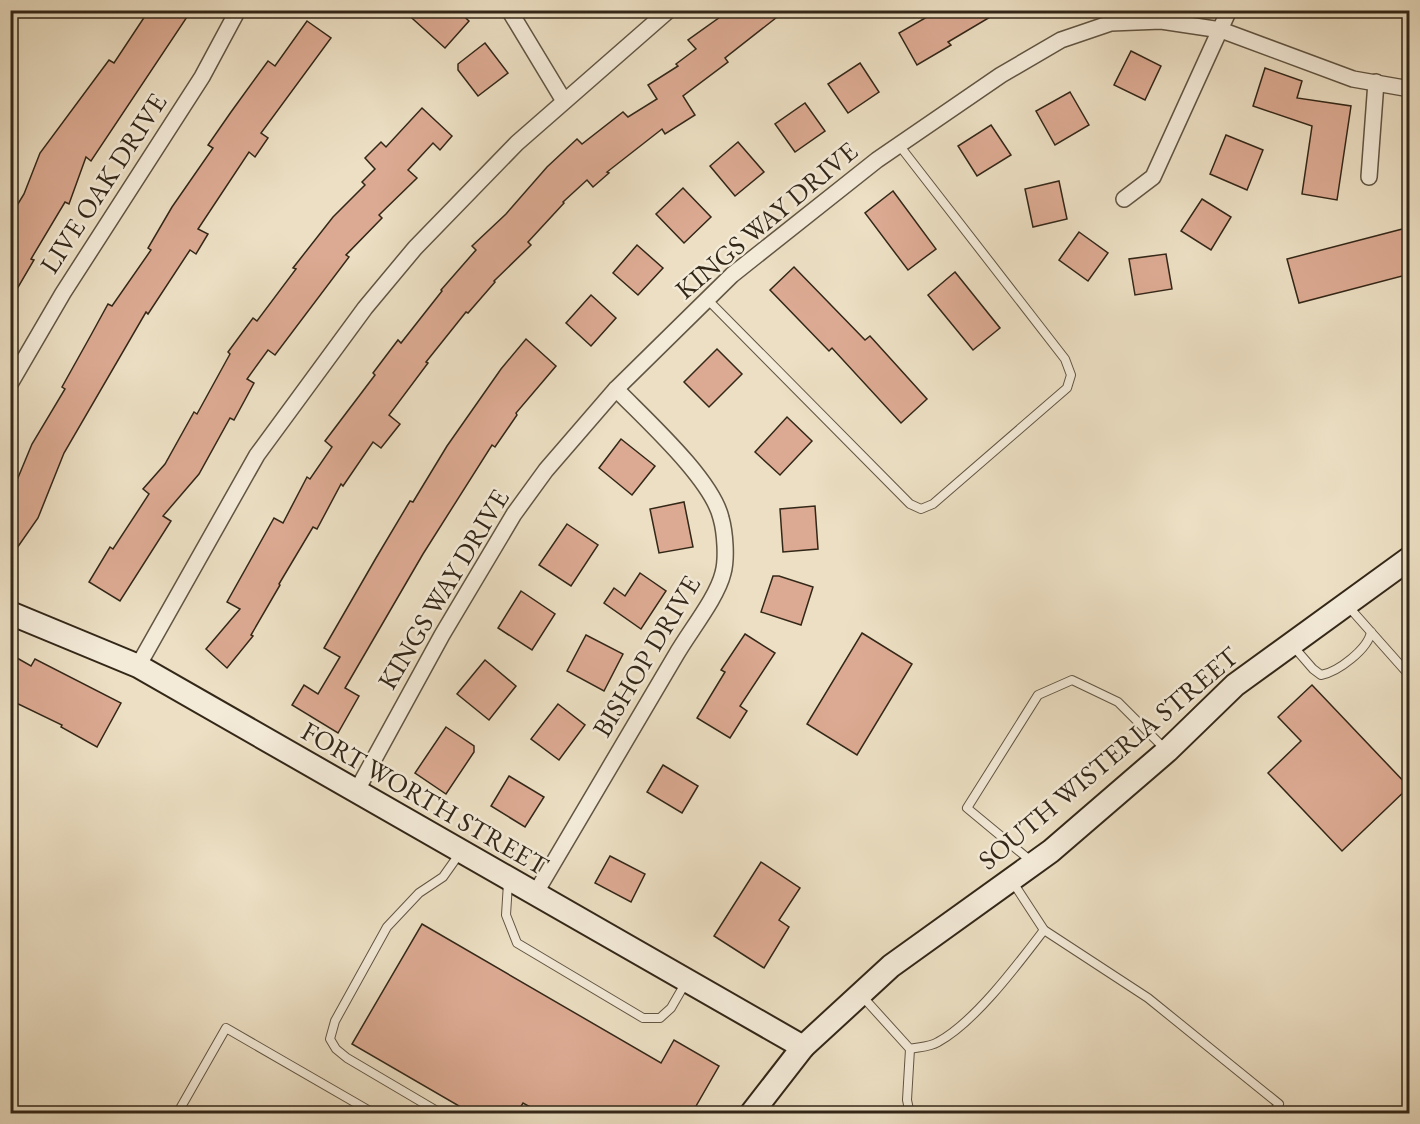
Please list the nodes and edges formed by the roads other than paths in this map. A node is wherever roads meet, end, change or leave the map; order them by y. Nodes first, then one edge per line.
1 (238, 10) edge
2 (509, 10) edge
3 (669, 10) edge
4 (1229, 10) edge
5 (1221, 30) junction
6 (1376, 82) junction
7 (1410, 89) edge
8 (564, 102) junction
9 (899, 145) junction
10 (1369, 177) dead end
11 (1124, 199) dead end
12 (707, 299) junction
13 (10, 384) edge
14 (616, 389) junction
15 (1410, 558) edge
16 (1346, 604) junction
17 (10, 613) edge
18 (1371, 632) junction
19 (1292, 644) junction
20 (138, 666) junction
21 (1410, 676) edge
22 (1167, 751) junction
23 (356, 792) junction
24 (460, 851) junction
25 (1034, 863) junction
26 (508, 879) junction
27 (1011, 880) junction
28 (535, 894) junction
29 (1044, 930) junction
30 (687, 981) junction
31 (860, 994) junction
32 (803, 1047) junction
33 (910, 1049) junction
34 (177, 1113) edge
35 (375, 1113) edge
36 (442, 1113) edge
37 (751, 1113) edge
38 (910, 1113) edge
39 (1273, 1113) edge

1 - 13 street, LIVE OAK DRIVE
2 - 8 street
3 - 8 street
4 - 5 street
5 - 6 street, KINGS WAY DRIVE
5 - 9 street, KINGS WAY DRIVE
5 - 11 street
6 - 7 street, KINGS WAY DRIVE
6 - 10 street
8 - 20 street
9 - 12 street, KINGS WAY DRIVE
9 - 12 lane
12 - 14 street, KINGS WAY DRIVE
14 - 23 street, KINGS WAY DRIVE
14 - 28 street, BISHOP DRIVE
15 - 16 street, SOUTH WISTERIA STREET
16 - 18 lane
16 - 19 street, SOUTH WISTERIA STREET
17 - 20 street, FORT WORTH STREET
18 - 19 lane
18 - 21 lane
19 - 22 street, SOUTH WISTERIA STREET
20 - 23 street, FORT WORTH STREET
22 - 25 street, SOUTH WISTERIA STREET
22 - 25 lane
23 - 24 street, FORT WORTH STREET
24 - 26 street, FORT WORTH STREET
24 - 36 lane
25 - 27 street, SOUTH WISTERIA STREET
26 - 28 street, FORT WORTH STREET
26 - 30 lane
27 - 29 lane
27 - 31 street, SOUTH WISTERIA STREET
28 - 30 street, FORT WORTH STREET
29 - 33 lane
29 - 39 lane
30 - 32 street, FORT WORTH STREET
31 - 32 street, SOUTH WISTERIA STREET
31 - 33 lane
32 - 37 street, SOUTH WISTERIA STREET
33 - 38 lane
34 - 35 lane

